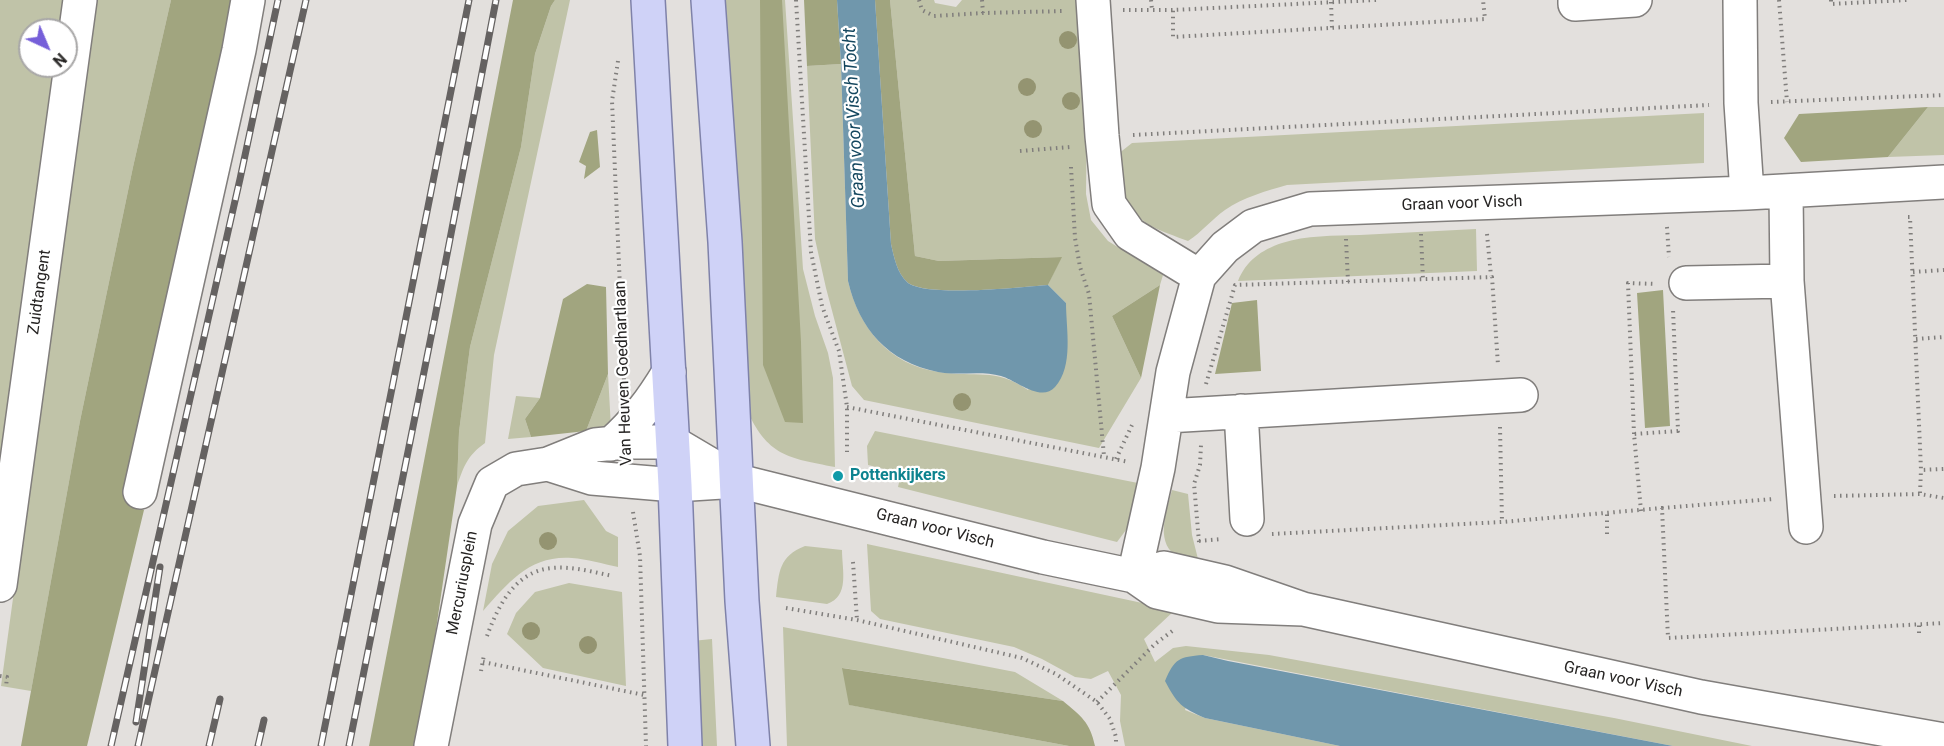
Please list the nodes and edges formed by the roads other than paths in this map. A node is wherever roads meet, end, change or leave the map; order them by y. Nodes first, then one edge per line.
1 (80, 0) edge
2 (248, 0) edge
3 (648, 0) edge
4 (708, 0) edge
5 (1575, 0) edge
6 (1635, 0) edge
7 (1740, 0) edge
8 (1093, 5) edge
9 (1944, 182) edge
10 (1786, 191) junction
11 (1747, 193) junction
12 (1199, 276) junction
13 (1787, 281) junction
14 (1679, 284) road end
15 (669, 372) junction
16 (1510, 396) road end
17 (1241, 411) junction
18 (1167, 416) junction
19 (672, 442) junction
20 (611, 444) junction
21 (548, 464) junction
22 (738, 481) junction
23 (675, 485) junction
24 (140, 492) dead end
25 (1806, 527) dead end
26 (1249, 530) road end
27 (1134, 576) junction
28 (0, 585) edge
29 (1944, 740) edge
30 (431, 746) edge
31 (685, 746) edge
32 (753, 746) edge

1 - 28 street, Zuidtangent
2 - 24 street
3 - 15 main road
4 - 22 main road
5 - 6 street
7 - 11 street
8 - 12 street
9 - 10 street, Graan voor Visch
10 - 11 street, Graan voor Visch
10 - 13 street
11 - 12 street, Graan voor Visch
12 - 18 street, Graan voor Visch
13 - 14 street
13 - 25 street
15 - 19 main road
15 - 20 street
16 - 17 street
17 - 18 street
17 - 26 street
18 - 27 street, Graan voor Visch
19 - 20 street, Mercuriusplein
19 - 22 street, Graan voor Visch
19 - 23 main road
20 - 21 street, Mercuriusplein
21 - 23 street, Mercuriusplein
21 - 30 street, Mercuriusplein
22 - 23 street, Graan voor Visch
22 - 27 street, Graan voor Visch
22 - 32 main road
23 - 31 main road
27 - 29 street, Graan voor Visch

